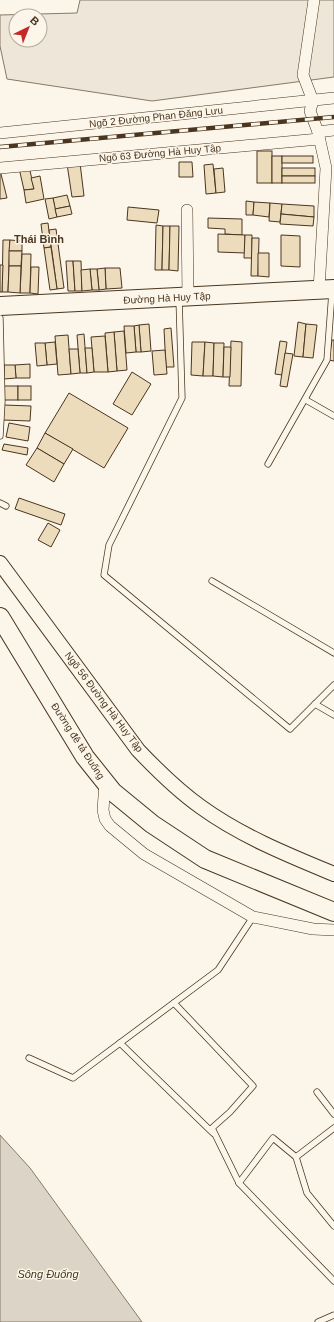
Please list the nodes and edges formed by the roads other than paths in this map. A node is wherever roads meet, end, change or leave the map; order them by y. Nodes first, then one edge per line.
1 (314, 0) edge
2 (334, 98) edge
3 (313, 101) junction
4 (334, 130) edge
5 (0, 133) edge
6 (318, 136) junction
7 (0, 168) edge
8 (187, 210) dead end
9 (328, 290) edge
10 (184, 298) junction
11 (0, 306) edge
12 (0, 318) edge
13 (306, 400) junction
14 (334, 416) edge
15 (0, 436) edge
16 (268, 464) dead end
17 (0, 563) edge
18 (212, 581) dead end
19 (0, 616) edge
20 (334, 653) edge
21 (334, 685) edge
22 (314, 704) junction
23 (334, 715) edge
24 (105, 783) junction
25 (334, 874) edge
26 (334, 912) edge
27 (253, 917) junction
28 (334, 930) edge
29 (174, 1003) junction
30 (120, 1043) junction
31 (29, 1058) dead end
32 (317, 1092) dead end
33 (334, 1114) edge
34 (334, 1128) edge
35 (216, 1136) junction
36 (296, 1157) junction
37 (239, 1183) junction
38 (334, 1226) edge
39 (334, 1282) edge
40 (334, 1315) edge
41 (318, 1322) edge

1 - 3 street
2 - 3 street, Ngõ 2 Đường Phan Đăng Lưu
3 - 5 street, Ngõ 2 Đường Phan Đăng Lưu
3 - 6 street
4 - 6 street, Ngõ 63 Đường Hà Huy Tập
6 - 7 street, Ngõ 63 Đường Hà Huy Tập
6 - 9 street
8 - 10 street
9 - 10 main road, Đường Hà Huy Tập
9 - 13 lane
10 - 11 main road, Đường Hà Huy Tập
10 - 22 lane
12 - 15 lane
13 - 14 lane
13 - 16 lane
17 - 25 street, Ngõ 56 Đường Hà Huy Tập
18 - 20 lane
19 - 24 main road, Đường đê tả Đuống
21 - 22 lane
22 - 23 lane
24 - 26 main road, Đường đê tả Đuống
24 - 27 street
27 - 28 street
27 - 29 lane
29 - 30 lane
29 - 35 lane
30 - 31 lane
30 - 35 lane
32 - 33 lane
34 - 36 lane
35 - 37 lane
36 - 37 lane
36 - 38 lane
37 - 39 lane
40 - 41 lane

